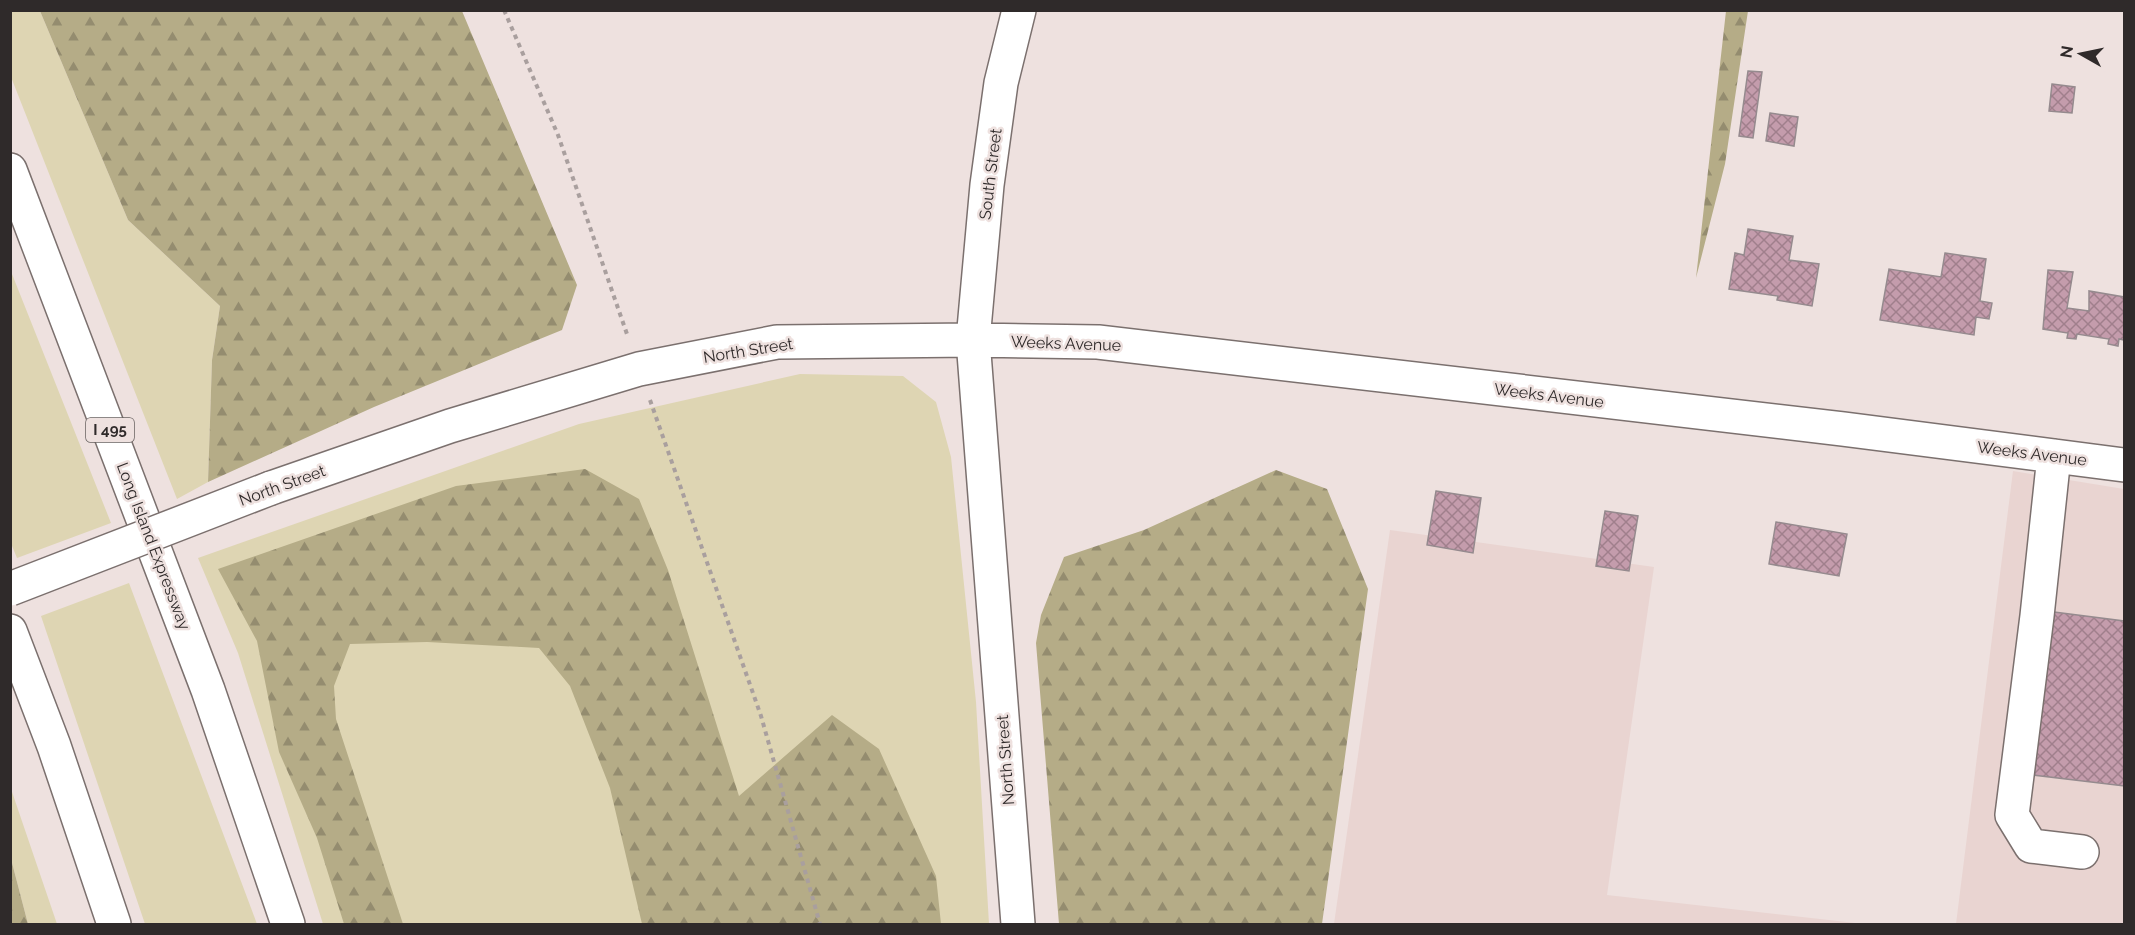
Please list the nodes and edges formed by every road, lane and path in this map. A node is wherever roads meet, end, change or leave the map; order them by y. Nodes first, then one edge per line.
1 (504, 10) edge
2 (1019, 10) edge
3 (10, 170) edge
4 (973, 340) junction
5 (639, 369) junction
6 (2054, 456) junction
7 (2124, 465) edge
8 (10, 589) edge
9 (10, 631) edge
10 (2082, 852) dead end
11 (114, 924) edge
12 (288, 924) edge
13 (820, 924) edge
14 (1018, 924) edge

1 - 5 path
2 - 4 main road, South Street
3 - 12 main road, Long Island Expressway / I 495
4 - 5 main road, North Street
4 - 6 main road, Weeks Avenue
4 - 14 main road, North Street
5 - 8 main road, North Street, bridge
5 - 13 path
6 - 7 main road, Weeks Avenue
6 - 10 main road
9 - 11 main road

